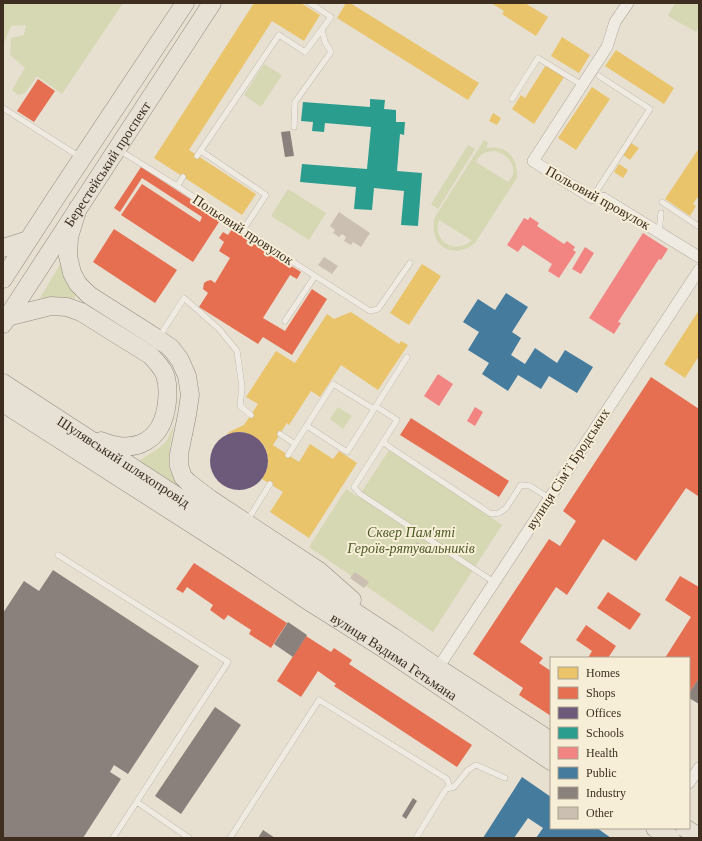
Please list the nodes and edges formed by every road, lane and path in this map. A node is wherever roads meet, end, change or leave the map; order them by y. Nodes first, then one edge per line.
1 (185, 3) edge
2 (212, 3) edge
3 (310, 3) edge
4 (628, 3) edge
5 (322, 30) junction
6 (599, 76) dead end
7 (582, 85) junction
8 (512, 99) dead end
9 (4, 110) edge
10 (294, 127) dead end
11 (117, 149) junction
12 (82, 158) junction
13 (183, 177) dead end
14 (177, 186) junction
15 (592, 198) junction
16 (662, 202) dead end
17 (78, 208) junction
18 (661, 213) dead end
19 (699, 224) edge
20 (243, 230) junction
21 (660, 232) junction
22 (28, 240) junction
23 (3, 248) edge
24 (699, 257) edge
25 (410, 263) dead end
26 (699, 270) edge
27 (315, 276) junction
28 (3, 279) edge
29 (5, 321) edge
30 (285, 321) dead end
31 (158, 339) junction
32 (407, 358) dead end
33 (3, 383) edge
34 (3, 403) edge
35 (374, 409) junction
36 (380, 409) dead end
37 (251, 415) dead end
38 (307, 426) junction
39 (76, 430) junction
40 (280, 434) dead end
41 (383, 442) junction
42 (295, 444) junction
43 (288, 455) dead end
44 (270, 484) dead end
45 (549, 498) junction
46 (246, 522) junction
47 (241, 547) junction
48 (58, 555) dead end
49 (494, 582) junction
50 (393, 637) junction
51 (438, 668) junction
52 (550, 740) edge
53 (550, 759) edge
54 (699, 768) edge
55 (505, 778) dead end
56 (690, 782) edge
57 (450, 788) junction
58 (137, 802) junction
59 (657, 829) edge
60 (687, 829) edge
61 (699, 837) edge
62 (114, 838) edge
63 (189, 838) edge
64 (230, 838) edge
65 (416, 838) edge
66 (671, 838) edge

1 - 12 main road, Берестейський проспект
2 - 11 main road, Берестейський проспект
3 - 5 lane
4 - 7 street, Польовий провулок
5 - 10 lane
5 - 20 lane
6 - 15 lane
7 - 8 lane
7 - 15 street, Польовий провулок
9 - 12 lane
11 - 14 lane, Польовий провулок
11 - 17 main road, Берестейський проспект
12 - 22 main road, Берестейський проспект
13 - 14 lane
14 - 20 lane, Польовий провулок
15 - 21 street, Польовий провулок
16 - 19 lane
17 - 29 main road, Берестейський проспект
17 - 31 main road
18 - 21 lane
20 - 27 lane, Польовий провулок
21 - 24 street, Польовий провулок
22 - 23 main road
22 - 28 main road, Берестейський проспект
25 - 27 lane, Польовий провулок
26 - 45 street, вулиця Сімʼї Бродських
27 - 30 lane
29 - 39 main road
31 - 37 lane
31 - 46 main road
32 - 35 lane
33 - 39 main road, Шулявський шляхопровід
34 - 47 main road, Шулявський шляхопровід
35 - 38 lane
35 - 38 lane
36 - 41 lane
38 - 42 lane
39 - 47 main road, Шулявський шляхопровід
40 - 42 lane
41 - 45 lane
41 - 49 lane
42 - 43 lane
44 - 46 lane
45 - 49 street, вулиця Сімʼї Бродських
46 - 50 main road
47 - 50 main road, вулиця Вадима Гетьмана
47 - 53 main road, вулиця Вадима Гетьмана
48 - 58 lane
49 - 51 street, вулиця Сімʼї Бродських
50 - 51 main road, вулиця Вадима Гетьмана
51 - 52 main road, вулиця Вадима Гетьмана
54 - 56 street
55 - 57 lane
57 - 64 lane
57 - 65 lane
58 - 62 lane
58 - 63 lane
59 - 66 main road
60 - 61 main road

